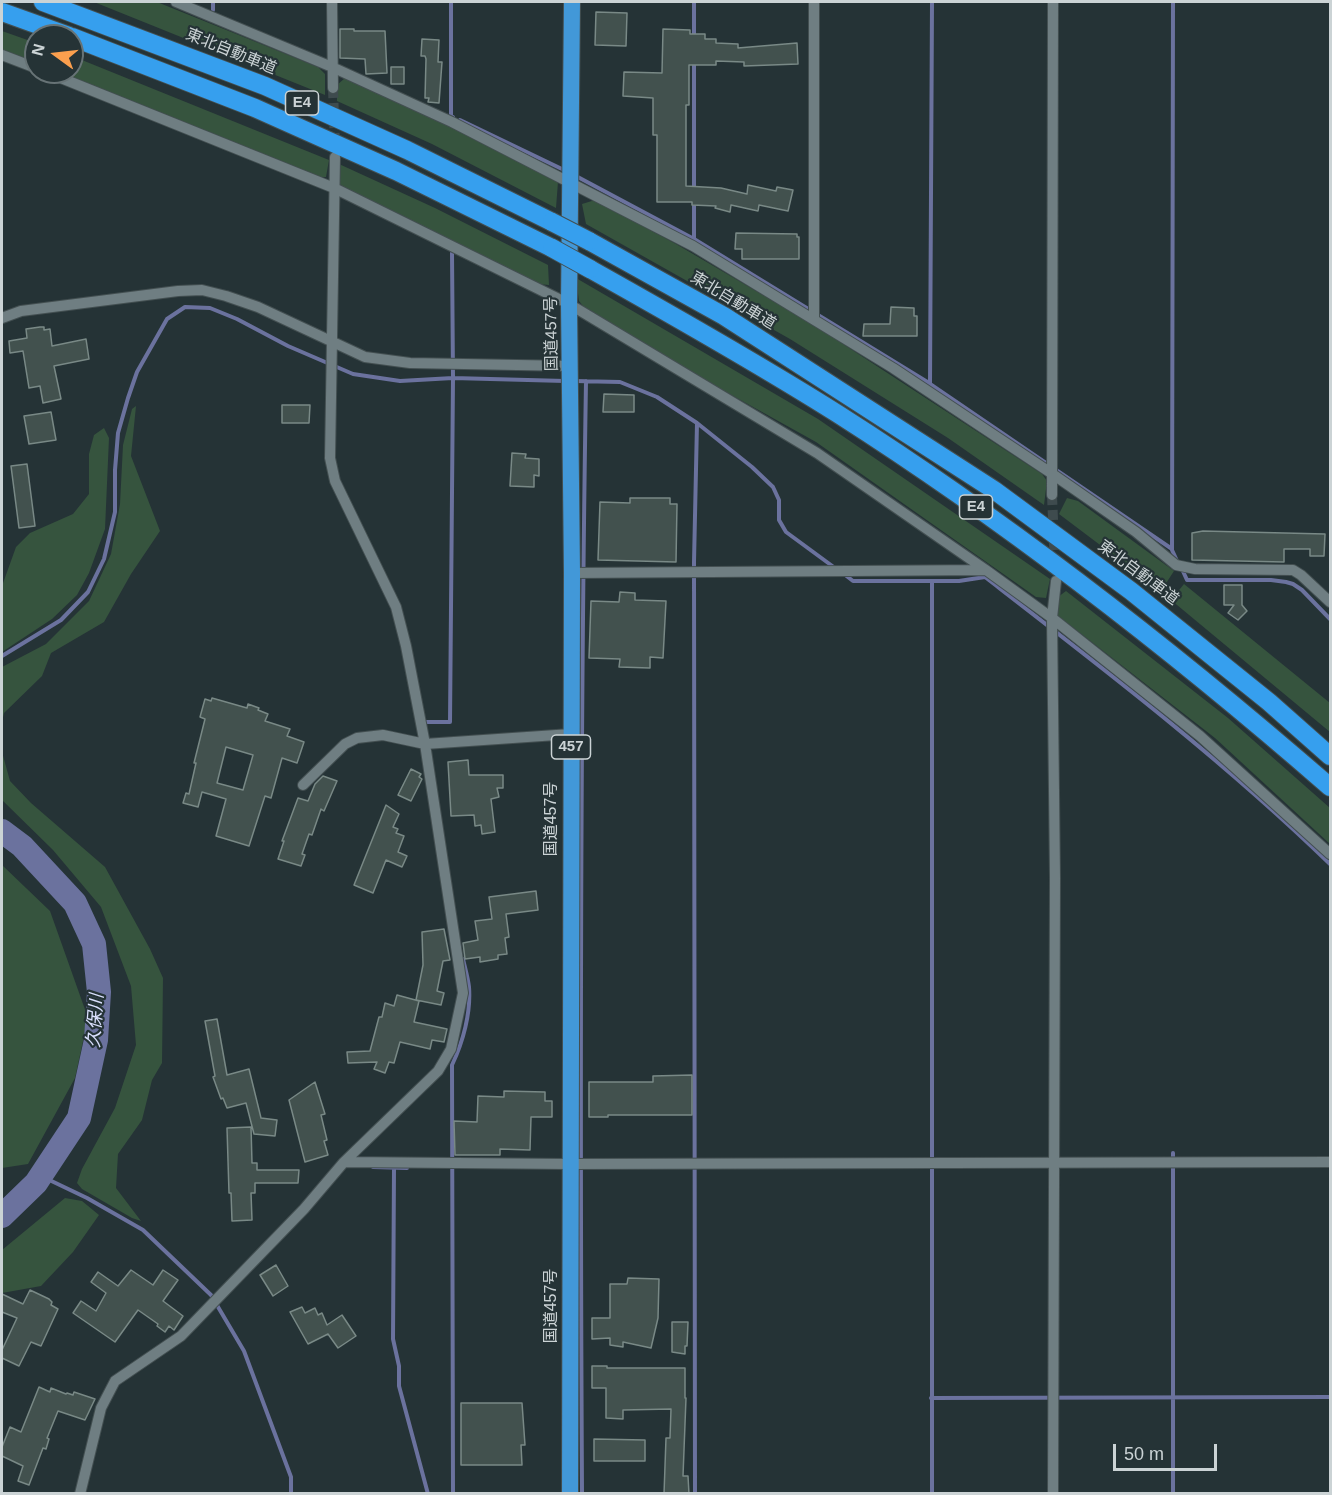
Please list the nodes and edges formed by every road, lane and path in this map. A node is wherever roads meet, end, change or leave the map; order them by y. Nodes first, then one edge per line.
1 (43, 2) edge
2 (176, 2) edge
3 (332, 2) edge
4 (572, 2) edge
5 (814, 2) edge
6 (1053, 2) edge
7 (2, 12) edge
8 (35, 24) edge
9 (84, 42) edge
10 (2, 56) edge
11 (24, 64) edge
12 (332, 67) junction
13 (76, 84) edge
14 (333, 88) tunnel mouth
15 (335, 157) tunnel mouth
16 (571, 183) junction
17 (334, 188) junction
18 (569, 304) junction
19 (2, 318) edge
20 (814, 319) junction
21 (333, 343) junction
22 (570, 366) junction
23 (1051, 473) junction
24 (1052, 495) tunnel mouth
25 (986, 570) junction
26 (572, 573) junction
27 (1056, 581) tunnel mouth
28 (1330, 602) edge
29 (1052, 618) junction
30 (571, 734) junction
31 (425, 744) junction
32 (1330, 756) edge
33 (303, 785) dead end
34 (1330, 788) edge
35 (1330, 854) edge
36 (344, 1162) junction
37 (1053, 1162) junction
38 (1330, 1162) edge
39 (569, 1164) junction
40 (80, 1494) edge
41 (570, 1494) edge
42 (1053, 1494) edge

1 - 32 highway, 東北自動車道 / E4, bridge
2 - 12 street
3 - 12 street
4 - 16 highway, 国道457号 / 457
5 - 20 street
6 - 23 street
7 - 8 highway, E4
9 - 34 highway, E4, bridge
10 - 11 street
12 - 14 street
12 - 16 street
13 - 17 street
15 - 17 street
16 - 18 highway, 国道457号 / 457
16 - 20 street
17 - 18 street
17 - 21 street
18 - 22 highway, 国道457号 / 457
18 - 25 street
19 - 21 street
20 - 23 street
21 - 22 street
21 - 31 street
22 - 26 highway, 国道457号 / 457
23 - 24 street
23 - 28 street
25 - 26 street
25 - 29 street
26 - 30 highway, 国道457号 / 457
27 - 29 street
29 - 35 street
29 - 37 street
30 - 31 street
30 - 39 highway, 国道457号 / 457
31 - 33 street
31 - 36 street
36 - 39 street
36 - 40 street
37 - 38 street
37 - 39 street
37 - 42 street
39 - 41 highway, 国道457号 / 457

